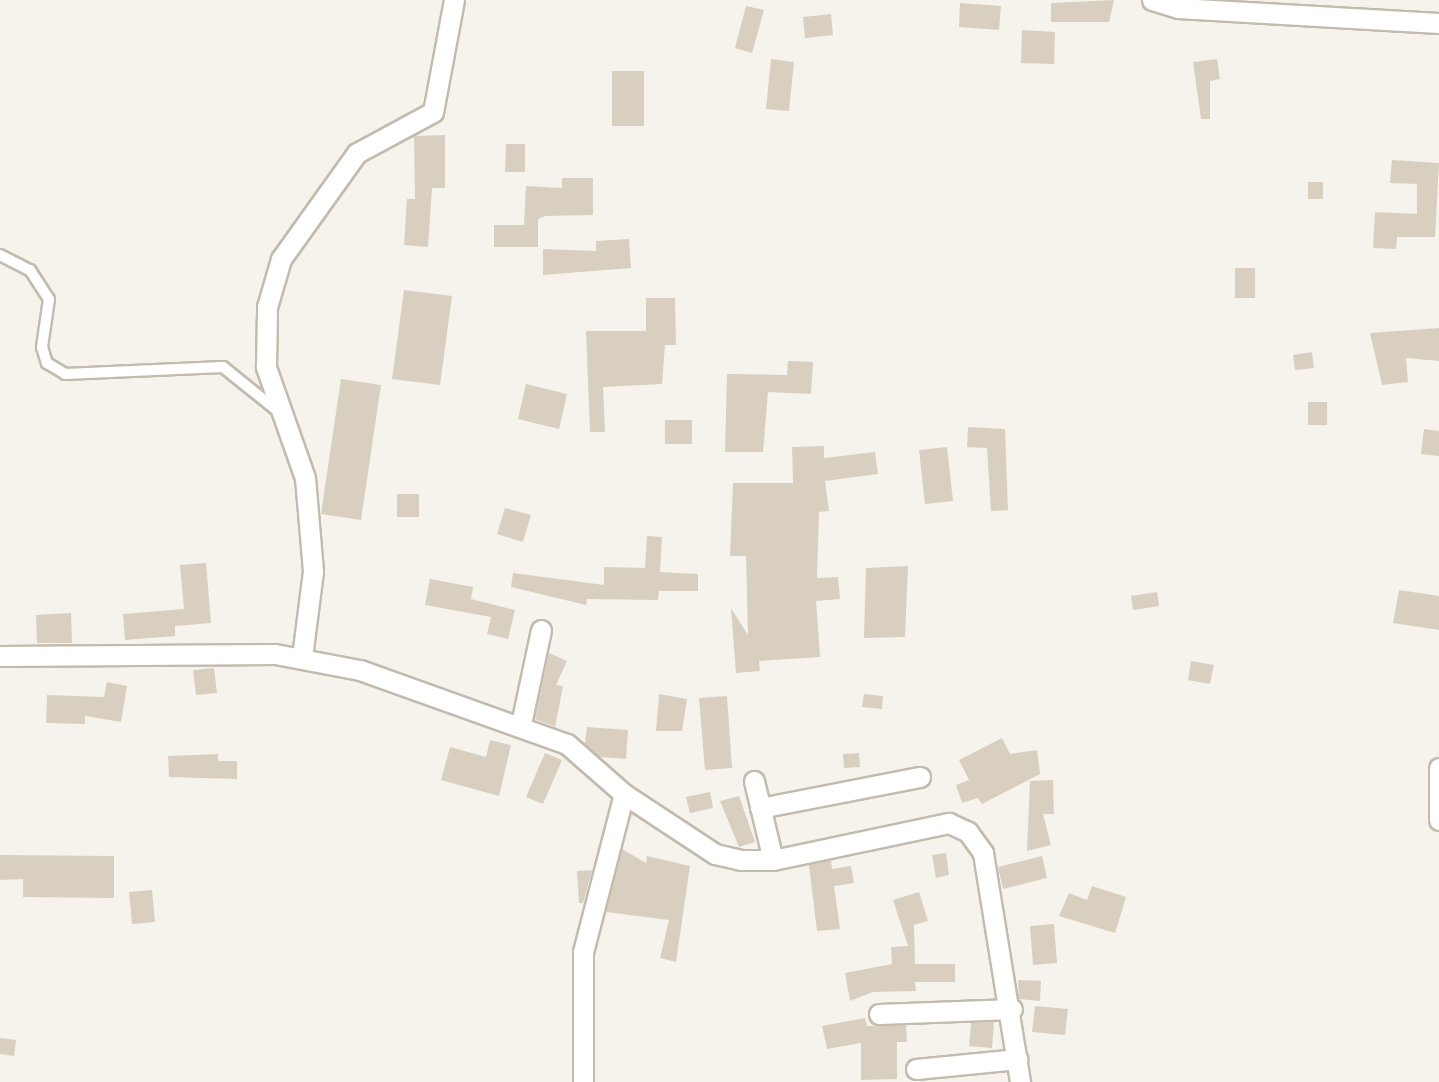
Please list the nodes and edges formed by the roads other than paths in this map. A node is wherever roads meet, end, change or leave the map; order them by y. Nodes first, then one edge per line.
1 (454, 0) edge
2 (1153, 0) edge
3 (1439, 23) edge
4 (0, 255) edge
5 (279, 413) junction
6 (541, 630) dead end
7 (0, 656) edge
8 (302, 657) junction
9 (521, 724) junction
10 (1439, 768) edge
11 (920, 776) dead end
12 (754, 781) dead end
13 (624, 794) junction
14 (760, 808) junction
15 (1439, 820) edge
16 (773, 860) junction
17 (1013, 1009) junction
18 (879, 1014) dead end
19 (1018, 1059) junction
20 (916, 1069) dead end
21 (583, 1082) edge
22 (1020, 1082) edge

1 - 5 street
2 - 3 street
4 - 5 lane
5 - 8 street
6 - 9 street
7 - 8 street
8 - 9 street
9 - 13 street
10 - 15 street
11 - 14 street
12 - 14 street
13 - 16 street
13 - 21 street
14 - 16 street
16 - 17 street
17 - 18 street
17 - 19 street
19 - 20 street
19 - 22 street

